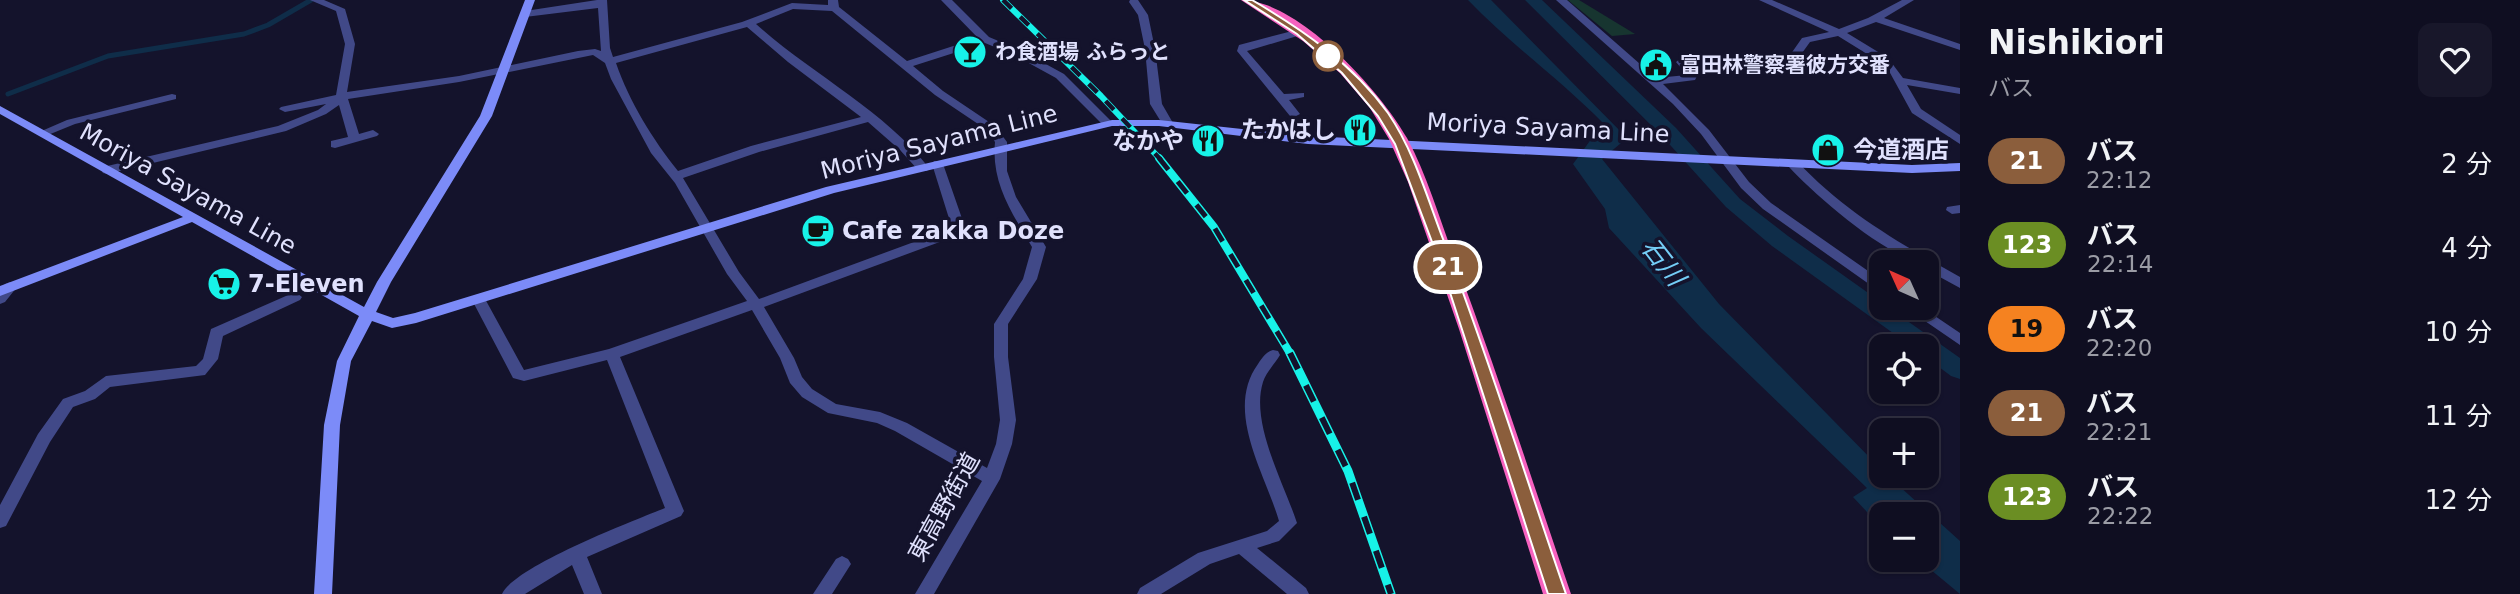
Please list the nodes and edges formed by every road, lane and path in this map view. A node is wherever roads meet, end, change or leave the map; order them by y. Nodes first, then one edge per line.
1 (315, 0) edge
2 (530, 0) edge
3 (946, 0) edge
4 (1248, 0) edge
5 (1561, 0) edge
6 (1764, 0) edge
7 (1909, 0) edge
8 (601, 2) edge
9 (1134, 2) dead end
10 (834, 4) edge
11 (525, 14) junction
12 (1877, 19) junction
13 (749, 23) junction
14 (1300, 32) junction
15 (1842, 34) junction
16 (985, 39) junction
17 (1960, 47) edge
18 (1688, 58) dead end
19 (1793, 58) dead end
20 (609, 61) junction
21 (906, 65) junction
22 (502, 71) junction
23 (1654, 80) junction
24 (1899, 80) junction
25 (1960, 91) edge
26 (1300, 95) dead end
27 (344, 96) junction
28 (172, 97) dead end
29 (1281, 98) junction
30 (0, 109) edge
31 (285, 109) dead end
32 (1294, 114) dead end
33 (869, 118) junction
34 (1108, 124) junction
35 (1167, 124) junction
36 (43, 133) junction
37 (373, 134) dead end
38 (354, 139) junction
39 (1960, 140) edge
40 (335, 144) dead end
41 (1401, 144) junction
42 (1000, 149) junction
43 (1722, 159) junction
44 (939, 164) junction
45 (1793, 164) junction
46 (1960, 167) edge
47 (923, 168) junction
48 (107, 170) junction
49 (676, 176) junction
50 (192, 218) junction
51 (709, 229) junction
52 (1902, 250) edge
53 (1939, 271) edge
54 (1869, 278) edge
55 (1960, 283) edge
56 (3, 292) edge
57 (295, 297) dead end
58 (479, 300) junction
59 (755, 304) junction
60 (367, 315) junction
61 (1931, 320) edge
62 (1960, 340) edge
63 (612, 354) junction
64 (1273, 355) dead end
65 (992, 479) junction
66 (0, 521) edge
67 (1242, 546) junction
68 (576, 553) junction
69 (842, 564) dead end
70 (323, 594) edge
71 (511, 594) edge
72 (593, 594) edge
73 (822, 594) edge
74 (924, 594) edge
75 (1146, 594) edge
76 (1300, 594) edge
77 (1557, 594) edge

1 - 27 street
2 - 11 main road
3 - 16 street
4 - 14 highway
5 - 23 street
6 - 15 street
7 - 12 street
8 - 11 street
8 - 20 street
9 - 35 street
10 - 13 street
10 - 21 street, 東高野街道
11 - 22 main road
12 - 15 street
12 - 17 street
13 - 20 street
13 - 33 street
14 - 29 street
14 - 41 highway
15 - 19 street
15 - 24 street
16 - 21 street
16 - 34 street
18 - 23 street
20 - 22 street
20 - 49 street
21 - 42 street, 東高野街道
22 - 27 street
22 - 60 main road
23 - 43 street
24 - 25 street
24 - 39 street
26 - 29 street
27 - 31 street
27 - 38 street
27 - 48 street
28 - 36 street
29 - 32 street
30 - 36 main road, Moriya Sayama Line
33 - 47 street
33 - 49 street
34 - 35 main road, Moriya Sayama Line
34 - 42 main road, Moriya Sayama Line
35 - 41 main road, Moriya Sayama Line
36 - 48 main road, Moriya Sayama Line
37 - 38 street
38 - 40 street
41 - 43 main road, Moriya Sayama Line
41 - 77 highway
42 - 44 main road, Moriya Sayama Line
42 - 65 street, 東高野街道
43 - 45 main road, Moriya Sayama Line
43 - 54 street
44 - 47 main road, Moriya Sayama Line
44 - 59 street
45 - 46 main road, Moriya Sayama Line
45 - 52 street
47 - 51 main road, Moriya Sayama Line
48 - 50 main road, Moriya Sayama Line
49 - 51 street
50 - 56 main road
50 - 60 main road, Moriya Sayama Line
51 - 58 main road, Moriya Sayama Line
51 - 59 street
53 - 55 street
57 - 66 street
58 - 60 main road, Moriya Sayama Line
58 - 63 street
59 - 63 street
59 - 65 street
60 - 70 main road
61 - 62 street
63 - 68 street
64 - 67 street
65 - 74 street, 東高野街道
67 - 75 street
67 - 76 street
68 - 71 street
68 - 72 street
69 - 73 street

